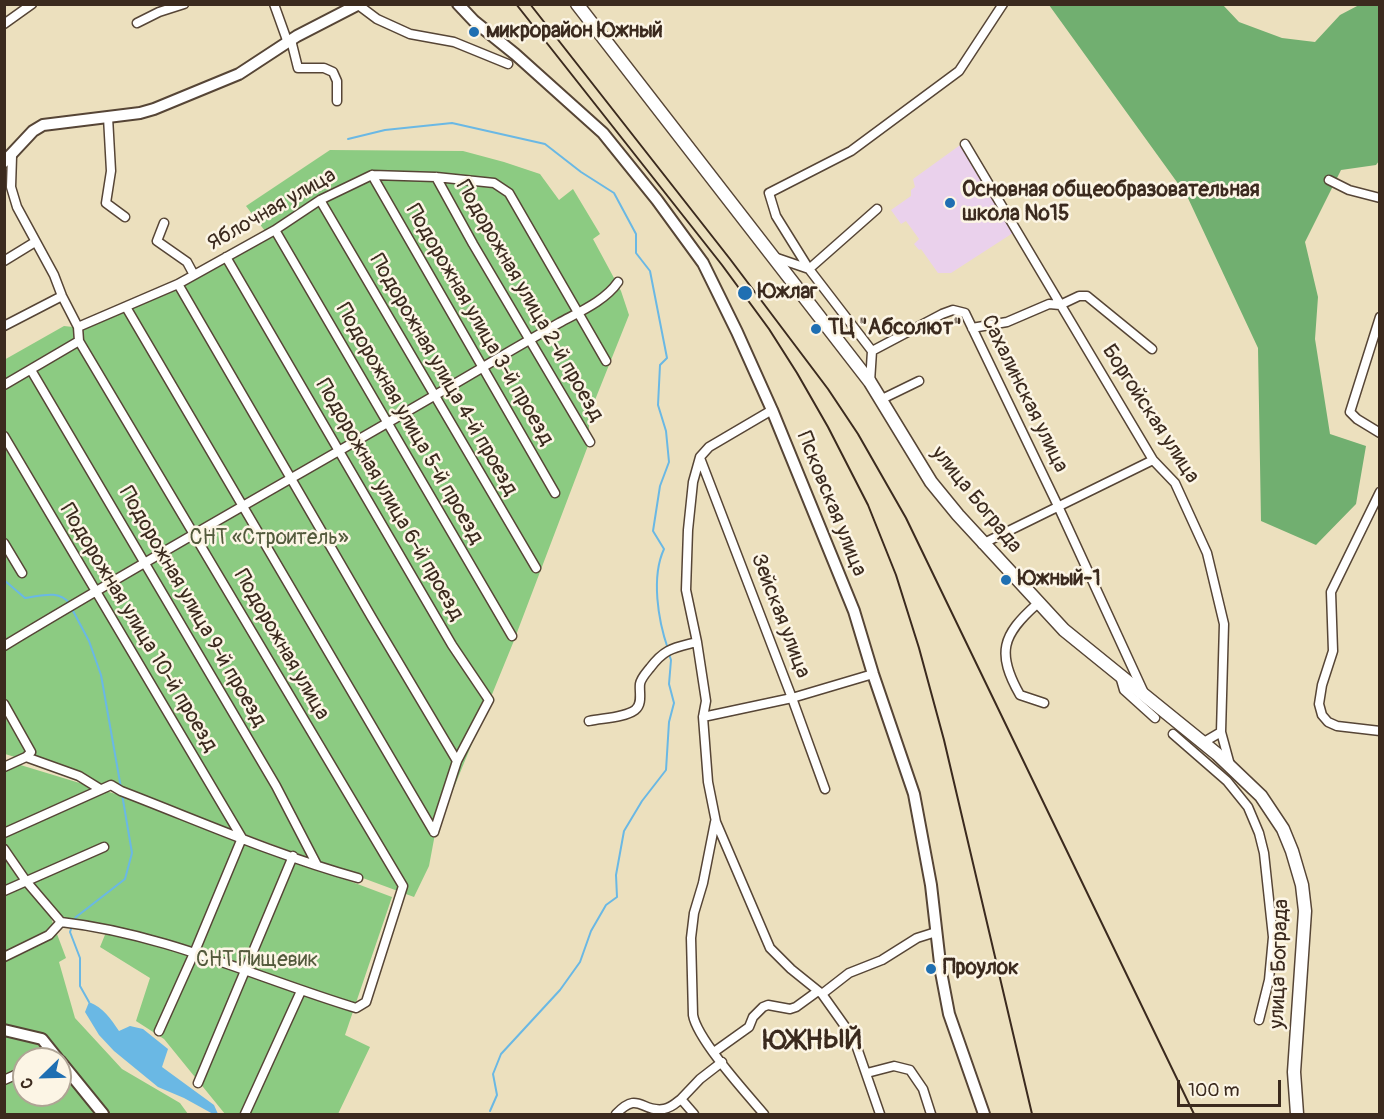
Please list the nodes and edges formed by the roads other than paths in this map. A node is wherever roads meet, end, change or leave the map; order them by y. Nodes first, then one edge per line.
1 (32, 4) edge
2 (184, 4) edge
3 (274, 4) edge
4 (458, 4) edge
5 (577, 4) edge
6 (1004, 4) edge
7 (358, 5) edge
8 (137, 23) dead end
9 (4, 24) edge
10 (289, 41) junction
11 (508, 64) dead end
12 (337, 100) dead end
13 (108, 117) junction
14 (965, 144) dead end
15 (8, 159) edge
16 (372, 175) junction
17 (436, 177) junction
18 (1329, 180) dead end
19 (1380, 198) edge
20 (320, 200) junction
21 (877, 209) dead end
22 (125, 217) dead end
23 (164, 223) dead end
24 (275, 230) junction
25 (35, 242) junction
26 (226, 257) junction
27 (774, 257) junction
28 (4, 261) edge
29 (809, 269) junction
30 (194, 275) junction
31 (618, 282) dead end
32 (178, 284) junction
33 (62, 296) junction
34 (1060, 305) junction
35 (126, 307) junction
36 (578, 312) junction
37 (1380, 317) edge
38 (4, 326) edge
39 (78, 327) junction
40 (972, 328) junction
41 (530, 340) junction
42 (79, 341) junction
43 (1152, 349) dead end
44 (872, 351) junction
45 (606, 361) dead end
46 (482, 368) junction
47 (31, 370) junction
48 (919, 381) dead end
49 (870, 382) junction
50 (4, 385) edge
51 (435, 396) junction
52 (882, 399) junction
53 (771, 410) junction
54 (388, 423) junction
55 (1380, 433) edge
56 (4, 436) edge
57 (590, 442) dead end
58 (339, 450) junction
59 (700, 457) junction
60 (1153, 460) junction
61 (291, 478) junction
62 (1380, 492) edge
63 (555, 493) dead end
64 (1058, 506) junction
65 (244, 507) junction
66 (196, 535) junction
67 (4, 543) edge
68 (982, 543) junction
69 (146, 563) junction
70 (536, 568) dead end
71 (22, 573) dead end
72 (96, 592) junction
73 (1037, 604) junction
74 (512, 636) dead end
75 (697, 642) junction
76 (4, 646) edge
77 (873, 674) junction
78 (1120, 676) junction
79 (1146, 696) junction
80 (792, 698) junction
81 (1044, 703) dead end
82 (4, 704) edge
83 (703, 717) junction
84 (1155, 718) dead end
85 (589, 721) dead end
86 (1380, 731) edge
87 (1221, 732) junction
88 (1173, 734) dead end
89 (1203, 742) junction
90 (26, 757) junction
91 (457, 761) junction
92 (1230, 765) junction
93 (4, 767) edge
94 (100, 789) junction
95 (825, 789) dead end
96 (1261, 796) junction
97 (1246, 804) junction
98 (716, 822) junction
99 (4, 833) edge
100 (242, 838) junction
101 (104, 847) dead end
102 (4, 849) edge
103 (293, 856) junction
104 (317, 865) junction
105 (358, 878) dead end
106 (26, 881) junction
107 (4, 891) edge
108 (61, 922) junction
109 (936, 932) junction
110 (195, 951) junction
111 (4, 957) edge
112 (246, 969) junction
113 (301, 991) junction
114 (820, 992) junction
115 (1259, 1020) dead end
116 (4, 1030) edge
117 (159, 1031) dead end
118 (48, 1047) edge
119 (714, 1052) junction
120 (722, 1062) junction
121 (867, 1073) junction
122 (72, 1076) edge
123 (198, 1083) dead end
124 (681, 1099) junction
125 (103, 1114) edge
126 (245, 1114) edge
127 (616, 1114) edge
128 (694, 1114) edge
129 (764, 1114) edge
130 (880, 1114) edge
131 (931, 1114) edge
132 (984, 1114) edge
133 (1297, 1114) edge

1 - 9 street
2 - 8 street
3 - 10 street
4 - 53 street, Псковская улица
5 - 27 main road, улица Бограда
6 - 29 street
7 - 10 street
7 - 11 street
10 - 12 street
10 - 13 street
13 - 15 street
13 - 22 street
14 - 34 street, Боргойская улица
15 - 25 street
16 - 17 street, Яблочная улица
16 - 20 street, Яблочная улица
16 - 46 street, Подорожная улица 3-й проезд
17 - 36 street, Яблочная улица
17 - 41 street, Подорожная улица 2-й проезд
18 - 19 street
20 - 24 street, Яблочная улица
20 - 51 street, Подорожная улица 4-й проезд
21 - 29 street
23 - 30 street
24 - 26 street, Яблочная улица
24 - 54 street, Подорожная улица 5-й проезд
25 - 28 street
25 - 33 street
26 - 30 street, Яблочная улица
26 - 58 street, Подорожная улица 6-й проезд
27 - 29 street
27 - 49 main road, улица Бограда
29 - 44 street
30 - 32 street, Яблочная улица
31 - 36 street
32 - 35 street, Яблочная улица
32 - 61 street
33 - 38 street
33 - 39 street
34 - 40 street
34 - 43 street
34 - 60 street, Боргойская улица
35 - 39 street, Яблочная улица
35 - 65 street
36 - 41 street
36 - 45 street
37 - 55 street
39 - 42 street, Подорожная улица
40 - 44 street, Сахалинская улица
40 - 64 street, Сахалинская улица
41 - 46 street
41 - 57 street, Подорожная улица 2-й проезд
42 - 47 street
42 - 66 street, Подорожная улица
44 - 49 street
46 - 51 street
46 - 63 street, Подорожная улица 3-й проезд
47 - 50 street
47 - 69 street, Подорожная улица 9-й проезд
48 - 52 street
49 - 52 main road, улица Бограда
51 - 54 street
51 - 70 street, Подорожная улица 4-й проезд
52 - 68 main road, улица Бограда
53 - 59 street
53 - 77 street, Псковская улица
54 - 58 street
54 - 74 street, Подорожная улица 5-й проезд
56 - 72 street, Подорожная улица 10-й проезд
58 - 61 street
58 - 91 street, Подорожная улица 6-й проезд
59 - 75 street
59 - 80 street, Зейская улица
60 - 64 street
60 - 87 street, Боргойская улица
61 - 65 street
61 - 91 street
62 - 86 street
64 - 68 street
64 - 79 street, Сахалинская улица
65 - 66 street
65 - 91 street
66 - 69 street
66 - 113 street, Подорожная улица
67 - 71 street
68 - 73 main road, улица Бограда
69 - 72 street
69 - 104 street, Подорожная улица 9-й проезд
72 - 76 street
72 - 100 street, Подорожная улица 10-й проезд
73 - 78 main road, улица Бограда
73 - 81 street
75 - 83 street
75 - 85 street
77 - 80 street
77 - 109 street, Псковская улица
78 - 79 main road, улица Бограда
78 - 84 street
79 - 89 main road, улица Бограда
80 - 83 street
80 - 95 street, Зейская улица
82 - 90 street
83 - 98 street
87 - 89 street
87 - 92 street, Боргойская улица
88 - 97 street
89 - 92 main road, улица Бограда
90 - 93 street
90 - 94 street
92 - 96 main road, улица Бограда
94 - 99 street
94 - 100 street
96 - 97 street
96 - 133 main road, улица Бограда
97 - 115 street
98 - 114 street
98 - 119 street
100 - 103 street
100 - 110 street
101 - 106 street
102 - 106 street
103 - 104 street
103 - 112 street
104 - 105 street
106 - 107 street
106 - 108 street
108 - 110 street
108 - 111 street
109 - 114 street
109 - 132 street, Псковская улица
110 - 112 street
110 - 117 street
112 - 113 street
112 - 123 street
113 - 126 street
114 - 119 street
114 - 121 street
116 - 118 street
119 - 120 street
120 - 124 street
120 - 129 street
121 - 130 street
121 - 131 street
122 - 125 street
124 - 127 street
124 - 128 street

